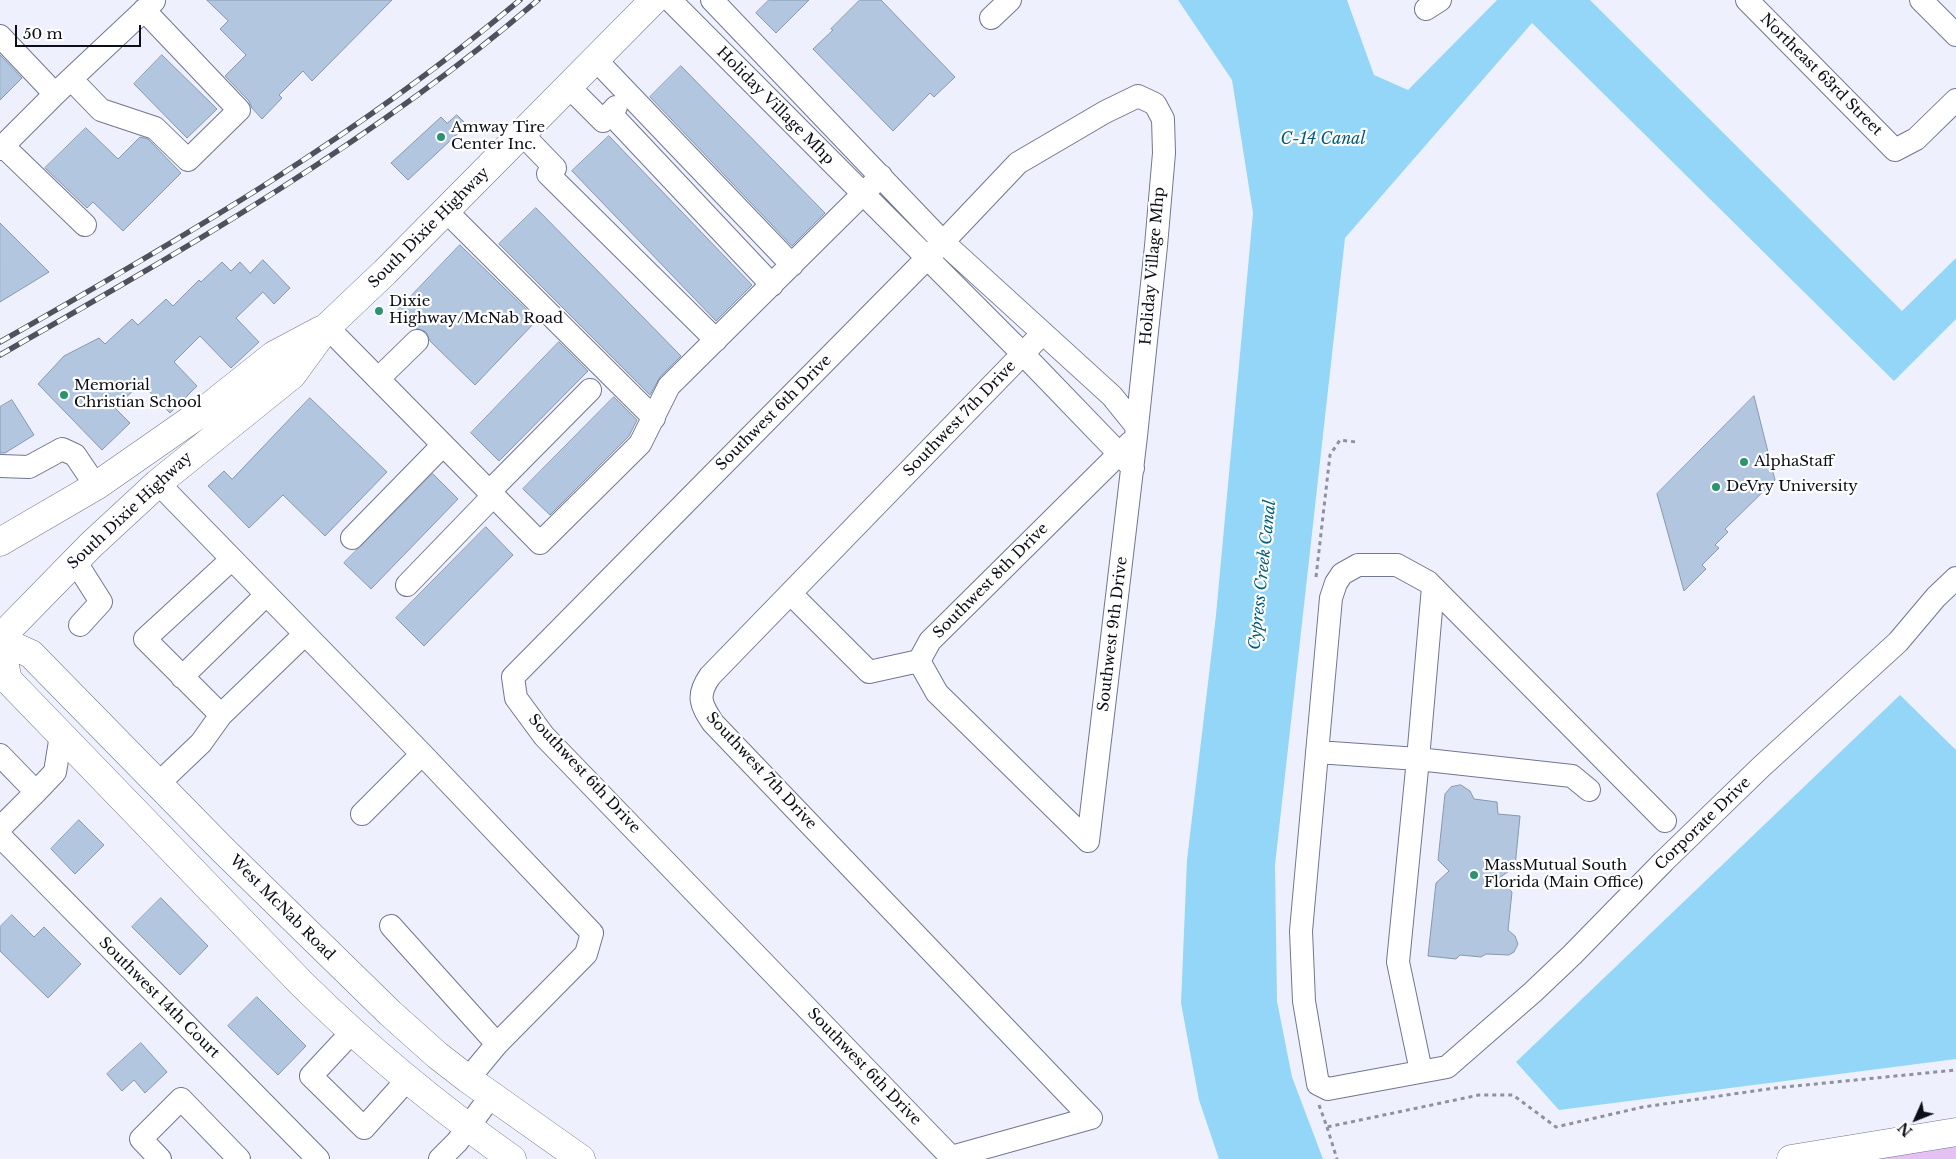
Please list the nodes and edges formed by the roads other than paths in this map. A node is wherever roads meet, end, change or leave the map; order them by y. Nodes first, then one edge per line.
1 (654, 0) edge
2 (670, 0) edge
3 (712, 0) edge
4 (1010, 0) edge
5 (1747, 0) edge
6 (1921, 0) edge
7 (149, 5) edge
8 (991, 18) dead end
9 (1956, 35) edge
10 (0, 36) edge
11 (596, 60) junction
12 (63, 87) junction
13 (569, 87) junction
14 (629, 94) junction
15 (1956, 100) edge
16 (610, 113) junction
17 (522, 134) junction
18 (2, 148) edge
19 (689, 158) junction
20 (670, 176) junction
21 (881, 176) junction
22 (863, 194) junction
23 (446, 211) junction
24 (85, 225) dead end
25 (943, 242) junction
26 (926, 258) junction
27 (792, 265) junction
28 (772, 284) junction
29 (328, 327) junction
30 (1043, 333) junction
31 (716, 340) junction
32 (417, 341) dead end
33 (1023, 354) junction
34 (378, 379) junction
35 (590, 390) dead end
36 (654, 418) junction
37 (1137, 432) junction
38 (443, 445) junction
39 (1126, 460) junction
40 (0, 466) edge
41 (158, 483) junction
42 (96, 486) junction
43 (492, 494) junction
44 (352, 538) dead end
45 (0, 542) edge
46 (232, 559) junction
47 (75, 562) junction
48 (1956, 578) edge
49 (408, 585) dead end
50 (1433, 587) junction
51 (791, 594) junction
52 (266, 595) junction
53 (80, 625) dead end
54 (304, 635) junction
55 (0, 639) edge
56 (0, 644) edge
57 (919, 662) junction
58 (182, 677) junction
59 (220, 715) junction
60 (61, 735) junction
61 (1317, 752) junction
62 (422, 754) junction
63 (0, 755) edge
64 (1418, 759) junction
65 (1605, 760) junction
66 (158, 784) junction
67 (36, 792) junction
68 (362, 814) dead end
69 (1665, 820) dead end
70 (0, 828) edge
71 (0, 836) edge
72 (391, 926) dead end
73 (352, 1032) junction
74 (497, 1044) junction
75 (1421, 1071) junction
76 (468, 1079) junction
77 (406, 1080) junction
78 (491, 1096) junction
79 (1091, 1118) joint
80 (468, 1127) junction
81 (1956, 1132) edge
82 (160, 1159) edge
83 (239, 1159) edge
84 (318, 1159) edge
85 (440, 1159) edge
86 (512, 1159) edge
87 (581, 1159) edge
88 (1791, 1159) edge

1 - 11 main road, South Dixie Highway
2 - 22 street, Holiday Village Mhp
3 - 21 street, Holiday Village Mhp
4 - 8 street
5 - 15 street, Northeast 63rd Street
6 - 9 street
7 - 12 street
7 - 12 street
10 - 12 street
11 - 13 main road, South Dixie Highway
11 - 14 street
12 - 18 street
13 - 16 street
13 - 17 main road, South Dixie Highway
14 - 16 street
14 - 19 street
16 - 20 street
17 - 23 main road, South Dixie Highway
17 - 31 street
18 - 24 street
19 - 20 street
19 - 27 street
20 - 28 street
21 - 22 street
21 - 25 street, Holiday Village Mhp
22 - 26 street, Holiday Village Mhp
22 - 27 street
23 - 29 main road, South Dixie Highway
23 - 36 street
25 - 26 street, Southwest 6th Drive
25 - 30 street, Holiday Village Mhp
25 - 37 street, Holiday Village Mhp
26 - 33 street, Holiday Village Mhp
26 - 79 street, Southwest 6th Drive
27 - 28 street
28 - 31 street
29 - 34 street
29 - 41 main road, South Dixie Highway
29 - 42 main road, South Dixie Highway
30 - 33 street, Southwest 7th Drive
30 - 37 street, Holiday Village Mhp
31 - 36 street
32 - 34 street
33 - 39 street, Holiday Village Mhp
33 - 51 street, Southwest 7th Drive
34 - 38 street
35 - 43 street
36 - 43 street
37 - 39 street, Southwest 9th Drive
38 - 43 street
38 - 44 street
39 - 57 street, Southwest 8th Drive
39 - 57 street, Southwest 9th Drive
40 - 42 street
41 - 46 street
41 - 47 main road, South Dixie Highway
42 - 45 main road, South Dixie Highway
43 - 49 street
46 - 52 street
46 - 58 street
47 - 53 street
47 - 55 main road, South Dixie Highway
48 - 75 street, Corporate Drive
50 - 61 street
50 - 64 street
50 - 65 street
51 - 57 street
51 - 79 street, Southwest 7th Drive
52 - 54 street
52 - 58 street
54 - 59 street
54 - 62 street
55 - 66 main road, West McNab Road
56 - 60 main road
58 - 59 street
59 - 66 street
60 - 67 street
60 - 73 main road
61 - 64 street
61 - 75 street
62 - 68 street
62 - 74 street
63 - 67 street
64 - 65 street
64 - 75 street
65 - 69 street
66 - 76 main road, West McNab Road
67 - 70 street
71 - 84 street, Southwest 14th Court
72 - 74 street
73 - 77 main road
73 - 77 street
74 - 76 street
76 - 78 main road, West McNab Road
77 - 80 main road
78 - 80 street
78 - 87 main road, West McNab Road
80 - 85 street
80 - 86 main road
81 - 88 main road
82 - 83 street

